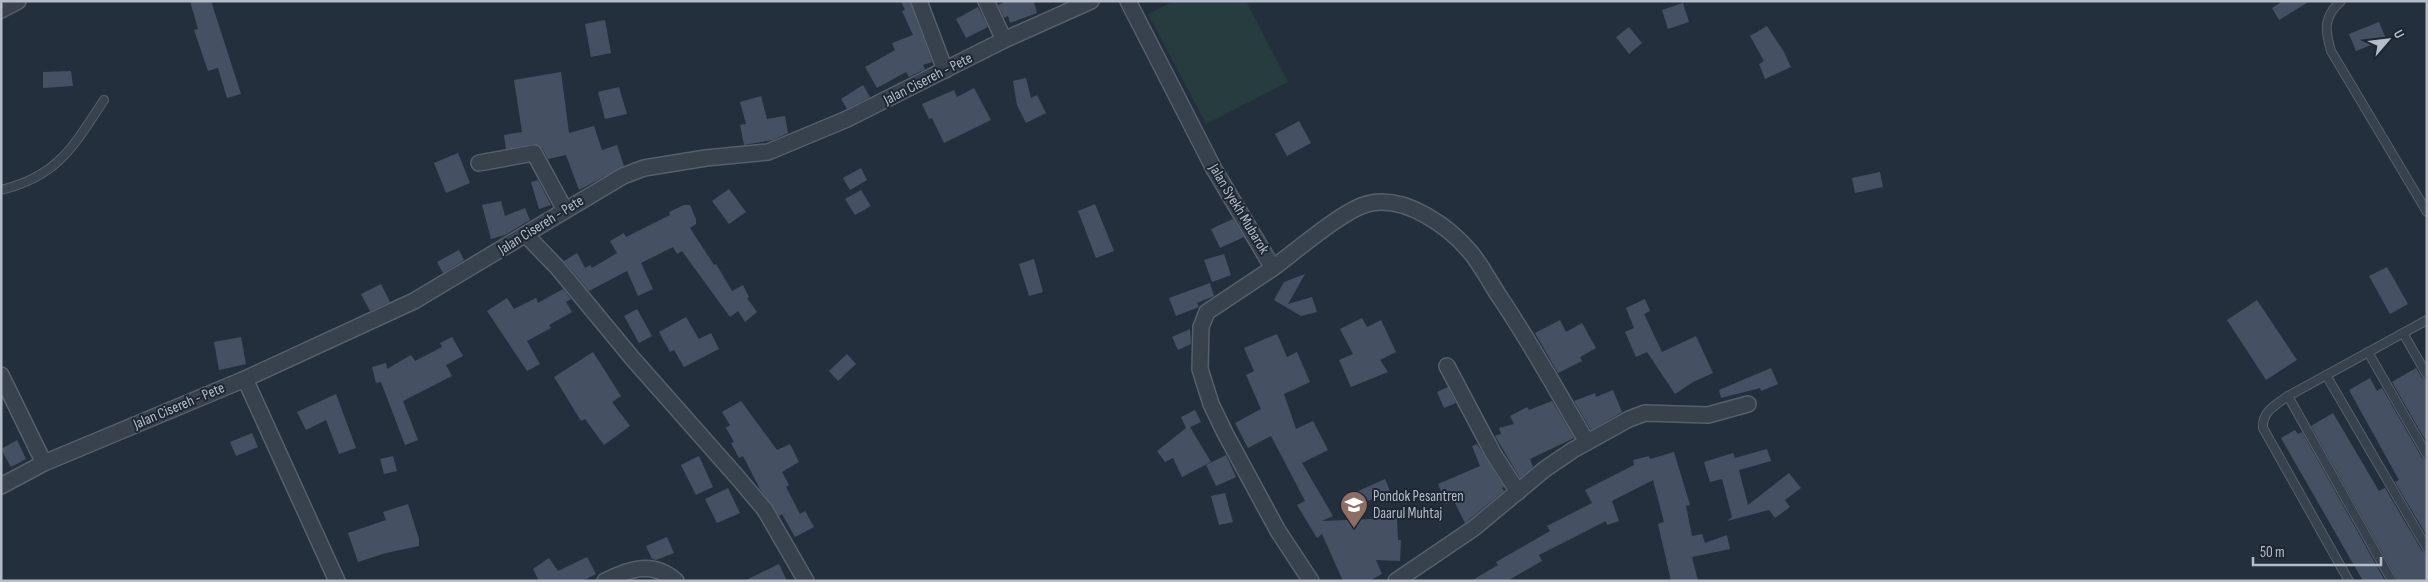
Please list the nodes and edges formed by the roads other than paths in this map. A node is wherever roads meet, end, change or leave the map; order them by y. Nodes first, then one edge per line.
1 (18, 1) edge
2 (919, 1) edge
3 (986, 1) edge
4 (1091, 1) edge
5 (1128, 1) edge
6 (2341, 1) edge
7 (1, 10) edge
8 (1004, 40) junction
9 (945, 70) junction
10 (104, 100) dead end
11 (479, 163) dead end
12 (1, 190) edge
13 (565, 210) junction
14 (2427, 212) edge
15 (526, 235) junction
16 (1274, 268) junction
17 (2427, 320) edge
18 (2403, 333) junction
19 (2368, 352) junction
20 (1446, 366) dead end
21 (1, 375) edge
22 (2326, 375) junction
23 (2427, 375) edge
24 (245, 379) junction
25 (2288, 396) junction
26 (1748, 404) dead end
27 (1587, 442) junction
28 (2427, 455) edge
29 (44, 463) junction
30 (1, 486) edge
31 (1518, 492) junction
32 (2427, 548) edge
33 (338, 581) edge
34 (605, 581) edge
35 (676, 581) edge
36 (806, 581) edge
37 (1311, 581) edge
38 (1396, 581) edge
39 (2349, 581) edge
40 (2392, 581) edge

1 - 7 street
2 - 9 street
3 - 8 street
4 - 8 street, Jalan Cisereh - Pete
5 - 16 street, Jalan Syekh Mubarok
6 - 14 lane
8 - 9 street, Jalan Cisereh - Pete
9 - 13 street, Jalan Cisereh - Pete
10 - 12 lane
11 - 13 street
13 - 15 street, Jalan Cisereh - Pete
15 - 24 street, Jalan Cisereh - Pete
15 - 36 street
16 - 27 street
16 - 37 street, Jalan Syekh Mubarok
17 - 18 lane
18 - 19 lane
18 - 23 lane
19 - 22 lane
19 - 28 lane
20 - 31 street
21 - 29 street
22 - 25 lane
22 - 32 lane
24 - 29 street, Jalan Cisereh - Pete
24 - 33 street
25 - 39 lane
25 - 40 lane
26 - 27 street
27 - 31 street
29 - 30 street, Jalan Cisereh - Pete
31 - 38 street
34 - 35 street

